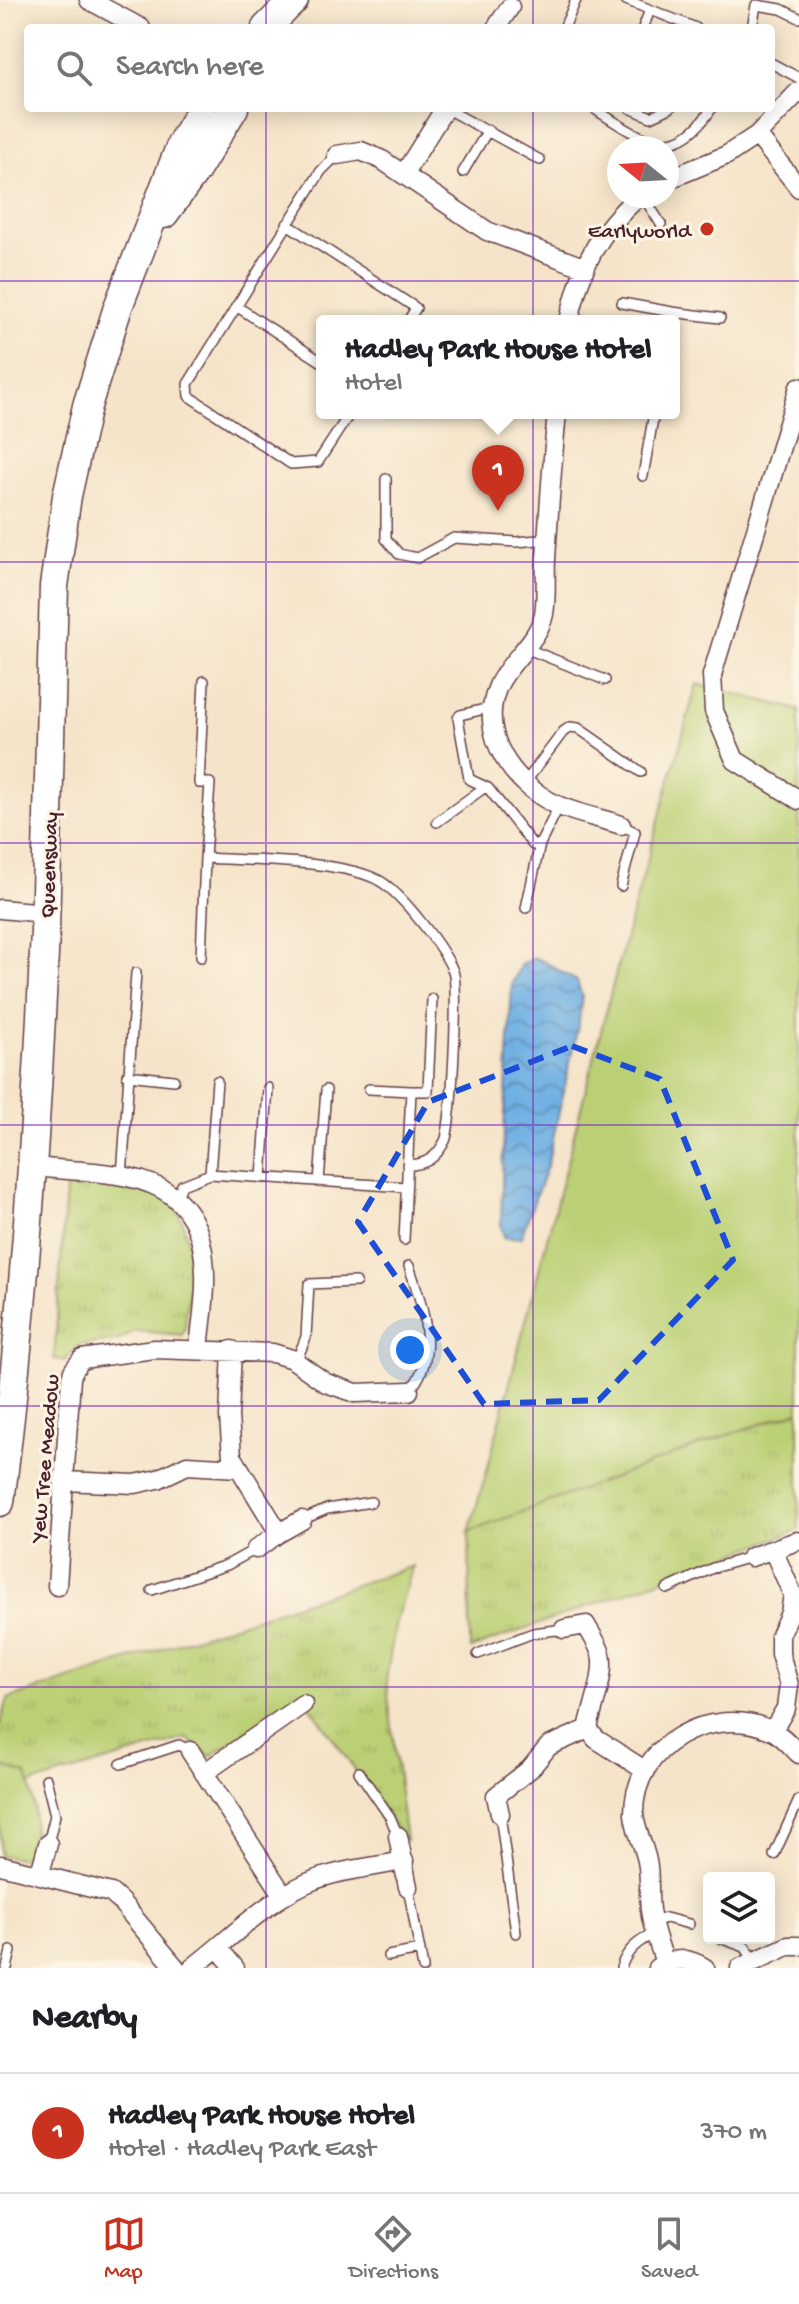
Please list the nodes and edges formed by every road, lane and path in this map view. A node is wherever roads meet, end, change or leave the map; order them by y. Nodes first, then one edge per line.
1 (89, 0) edge
2 (296, 0) edge
3 (576, 0) edge
4 (626, 0) edge
5 (755, 2) edge
6 (510, 7) dead end
7 (650, 10) junction
8 (799, 18) edge
9 (135, 24) edge
10 (270, 24) edge
11 (285, 24) edge
12 (499, 24) edge
13 (566, 24) edge
14 (645, 24) edge
15 (686, 24) edge
16 (752, 24) edge
17 (775, 65) edge
18 (799, 78) edge
19 (799, 91) edge
20 (200, 112) edge
21 (232, 112) edge
22 (443, 112) edge
23 (453, 112) edge
24 (599, 112) edge
25 (639, 112) edge
26 (662, 112) edge
27 (709, 112) edge
28 (488, 130) junction
29 (757, 135) junction
30 (337, 155) joint
31 (540, 160) dead end
32 (463, 172) dead end
33 (404, 174) junction
34 (679, 175) edge
35 (799, 188) edge
36 (626, 208) edge
37 (650, 208) edge
38 (287, 224) junction
39 (661, 224) dead end
40 (145, 239) junction
41 (583, 267) junction
42 (622, 303) dead end
43 (236, 306) junction
44 (412, 315) edge
45 (571, 315) edge
46 (667, 315) edge
47 (680, 316) edge
48 (720, 318) dead end
49 (316, 358) edge
50 (799, 387) edge
51 (346, 419) edge
52 (557, 419) edge
53 (653, 419) edge
54 (643, 476) dead end
55 (386, 479) dead end
56 (548, 539) junction
57 (525, 648) junction
58 (605, 680) dead end
59 (204, 681) dead end
60 (493, 707) junction
61 (641, 772) dead end
62 (524, 784) junction
63 (485, 787) junction
64 (799, 800) edge
65 (559, 806) junction
66 (437, 822) dead end
67 (621, 825) joint
68 (540, 844) junction
69 (205, 858) junction
70 (621, 886) dead end
71 (526, 908) dead end
72 (0, 909) edge
73 (45, 913) junction
74 (201, 957) dead end
75 (136, 973) dead end
76 (432, 999) dead end
77 (127, 1075) junction
78 (174, 1080) dead end
79 (217, 1081) dead end
80 (268, 1088) dead end
81 (369, 1089) dead end
82 (326, 1090) dead end
83 (411, 1091) junction
84 (407, 1165) junction
85 (32, 1167) junction
86 (210, 1174) junction
87 (122, 1176) junction
88 (262, 1178) junction
89 (319, 1182) junction
90 (406, 1187) junction
91 (177, 1197) junction
92 (404, 1240) dead end
93 (409, 1266) dead end
94 (356, 1282) dead end
95 (199, 1349) junction
96 (232, 1350) junction
97 (296, 1362) junction
98 (409, 1391) joint
99 (238, 1468) junction
100 (63, 1481) junction
101 (0, 1502) edge
102 (371, 1502) dead end
103 (302, 1520) joint
104 (279, 1533) junction
105 (798, 1540) edge
106 (256, 1549) joint
107 (773, 1550) junction
108 (751, 1557) joint
109 (57, 1586) dead end
110 (667, 1589) dead end
111 (152, 1590) dead end
112 (564, 1629) joint
113 (478, 1654) dead end
114 (303, 1704) dead end
115 (588, 1729) junction
116 (773, 1730) junction
117 (190, 1751) joint
118 (799, 1754) edge
119 (121, 1764) dead end
120 (646, 1771) junction
121 (359, 1772) dead end
122 (204, 1773) junction
123 (46, 1779) dead end
124 (799, 1800) edge
125 (500, 1814) joint
126 (398, 1836) joint
127 (48, 1844) joint
128 (774, 1855) dead end
129 (404, 1861) junction
130 (1, 1865) edge
131 (40, 1873) junction
132 (408, 1887) joint
133 (284, 1896) junction
134 (689, 1924) dead end
135 (654, 1928) junction
136 (516, 1933) dead end
137 (737, 1944) edge
138 (799, 1946) edge
139 (218, 1948) junction
140 (420, 1950) junction
141 (11, 1951) dead end
142 (388, 1956) dead end
143 (747, 1965) edge
144 (661, 1966) edge
145 (7, 1968) edge
146 (176, 1968) edge
147 (192, 1968) edge
148 (235, 1968) edge
149 (423, 1968) edge
150 (621, 1968) edge
151 (705, 1968) edge

1 - 9 street
2 - 10 main road
2 - 11 main road
3 - 13 lane
4 - 7 lane
5 - 8 lane
5 - 16 lane
6 - 12 street
7 - 14 lane
7 - 15 lane
17 - 18 lane
19 - 29 street
20 - 40 main road, Queensway
21 - 40 main road, Queensway
22 - 33 street
23 - 28 lane
24 - 27 lane
25 - 26 lane
28 - 31 lane
28 - 32 lane
29 - 34 street
29 - 35 street
30 - 33 street
30 - 38 lane
33 - 41 street
36 - 41 street
37 - 39 lane
38 - 43 lane
38 - 44 lane
40 - 73 main road, Queensway
41 - 45 street
42 - 46 lane
43 - 49 lane
43 - 51 lane
47 - 48 lane
50 - 64 street
52 - 56 street
53 - 54 lane
55 - 56 lane
56 - 57 street
57 - 58 lane
57 - 60 street
59 - 69 lane
60 - 62 street
60 - 63 lane
61 - 62 lane
62 - 65 street
63 - 66 lane
63 - 68 lane
65 - 67 street
65 - 68 lane
67 - 70 lane
68 - 71 lane
69 - 74 lane
69 - 84 lane
72 - 73 street
73 - 85 main road, Queensway
75 - 77 lane
76 - 83 lane
77 - 78 lane
77 - 87 lane
79 - 86 lane
80 - 88 lane
81 - 83 lane
82 - 89 lane
83 - 84 lane
84 - 90 lane
85 - 87 street
85 - 101 main road, Queensway
86 - 88 lane
86 - 91 lane
87 - 91 street
88 - 89 lane
89 - 90 lane
90 - 92 lane
91 - 95 street
93 - 98 lane
94 - 97 lane
95 - 96 street, Yew Tree Meadow
95 - 100 street, Yew Tree Meadow
96 - 97 street, Yew Tree Meadow
96 - 99 street
97 - 98 street, Yew Tree Meadow
99 - 100 street
99 - 104 street
100 - 109 street, Yew Tree Meadow
102 - 103 lane
103 - 104 street
104 - 106 street
105 - 107 street
106 - 111 lane
107 - 108 street
107 - 116 street
108 - 110 lane
112 - 113 lane
112 - 115 street
114 - 122 street
115 - 120 street
115 - 125 street
116 - 118 street
116 - 120 street
117 - 119 lane
117 - 122 street
120 - 135 street
121 - 126 lane
122 - 133 street
123 - 127 lane
124 - 128 lane
125 - 136 lane
126 - 129 street
127 - 131 street
129 - 132 street
129 - 133 street
130 - 131 street
131 - 146 street
132 - 140 lane
133 - 139 street
134 - 135 lane
135 - 144 street
135 - 150 lane
137 - 143 lane
138 - 143 street
139 - 147 street
139 - 148 street
140 - 142 lane
140 - 149 lane
141 - 145 lane
144 - 151 street

